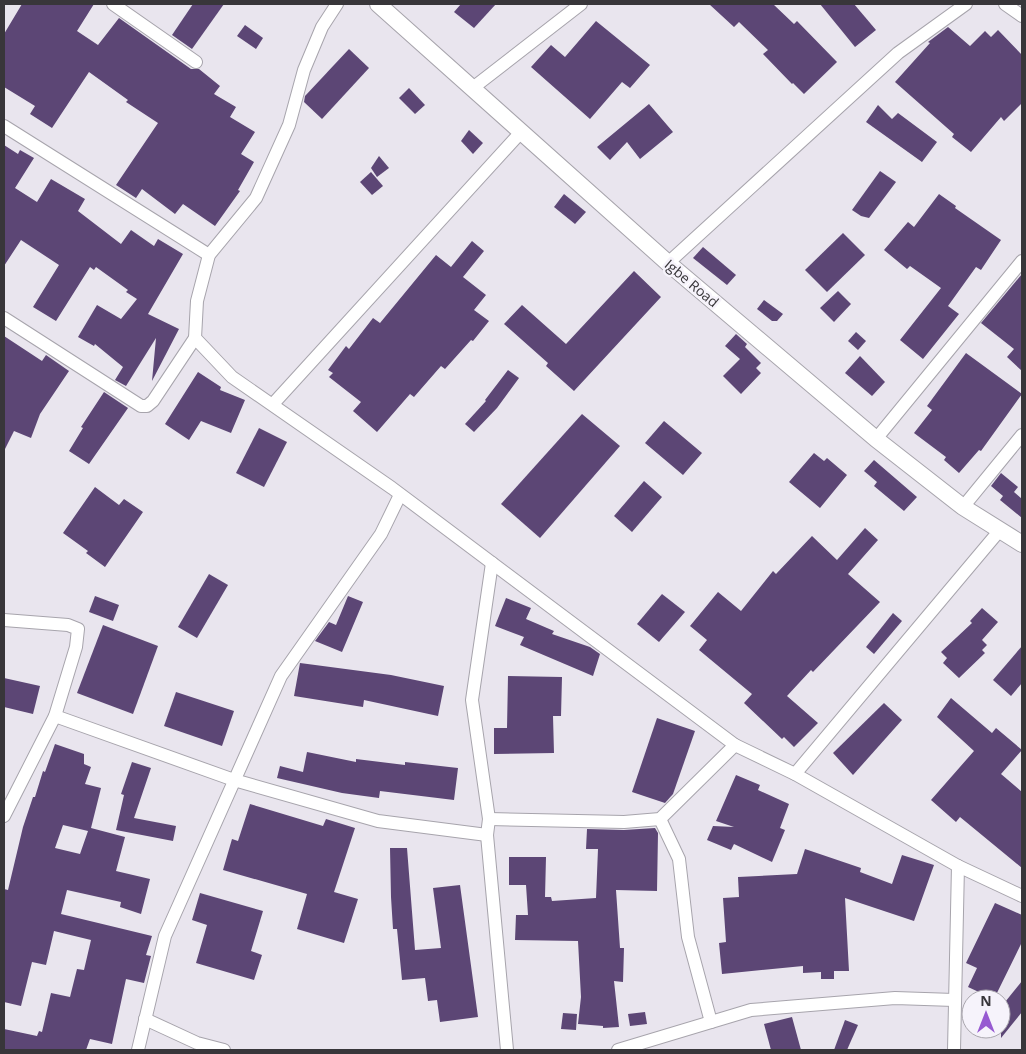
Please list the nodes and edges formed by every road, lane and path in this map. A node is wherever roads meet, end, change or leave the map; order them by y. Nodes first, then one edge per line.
1 (113, 4) edge
2 (337, 4) edge
3 (378, 4) edge
4 (581, 4) edge
5 (966, 4) edge
6 (1004, 4) edge
7 (1022, 16) edge
8 (196, 62) dead end
9 (474, 87) junction
10 (4, 126) edge
11 (522, 131) junction
12 (209, 255) junction
13 (1022, 261) edge
14 (668, 263) junction
15 (4, 318) edge
16 (195, 338) junction
17 (273, 404) junction
18 (1022, 435) edge
19 (876, 439) junction
20 (400, 495) junction
21 (963, 507) junction
22 (1000, 530) junction
23 (1022, 544) edge
24 (492, 563) junction
25 (4, 620) edge
26 (55, 716) junction
27 (735, 745) junction
28 (795, 774) junction
29 (234, 780) junction
30 (4, 816) edge
31 (489, 819) junction
32 (660, 819) junction
33 (487, 835) junction
34 (958, 866) junction
35 (1022, 896) edge
36 (954, 1000) junction
37 (146, 1019) junction
38 (711, 1022) junction
39 (652, 1045) edge
40 (138, 1050) edge
41 (224, 1050) edge
42 (507, 1050) edge
43 (618, 1050) edge
44 (954, 1050) edge

1 - 8 street
2 - 12 street
3 - 9 street, Igbe Road
4 - 9 street
5 - 14 street
6 - 7 street
9 - 11 street, Igbe Road
10 - 12 street
11 - 14 street, Igbe Road
11 - 17 street
12 - 16 street
13 - 19 street
14 - 19 street, Igbe Road
15 - 16 street
16 - 17 street
17 - 20 street
18 - 21 street
19 - 21 street, Igbe Road
20 - 24 street
20 - 29 street
21 - 22 street, Igbe Road
22 - 23 street, Igbe Road
22 - 28 street
24 - 27 street
24 - 31 street
25 - 26 street
26 - 29 street
26 - 30 street
27 - 28 street
27 - 32 street
28 - 34 street
29 - 33 street
29 - 37 street
31 - 32 street
31 - 33 street
32 - 38 street
33 - 42 street
34 - 35 street
34 - 36 street
36 - 38 street
36 - 44 street
37 - 40 street
37 - 41 street
38 - 39 street
39 - 43 street

